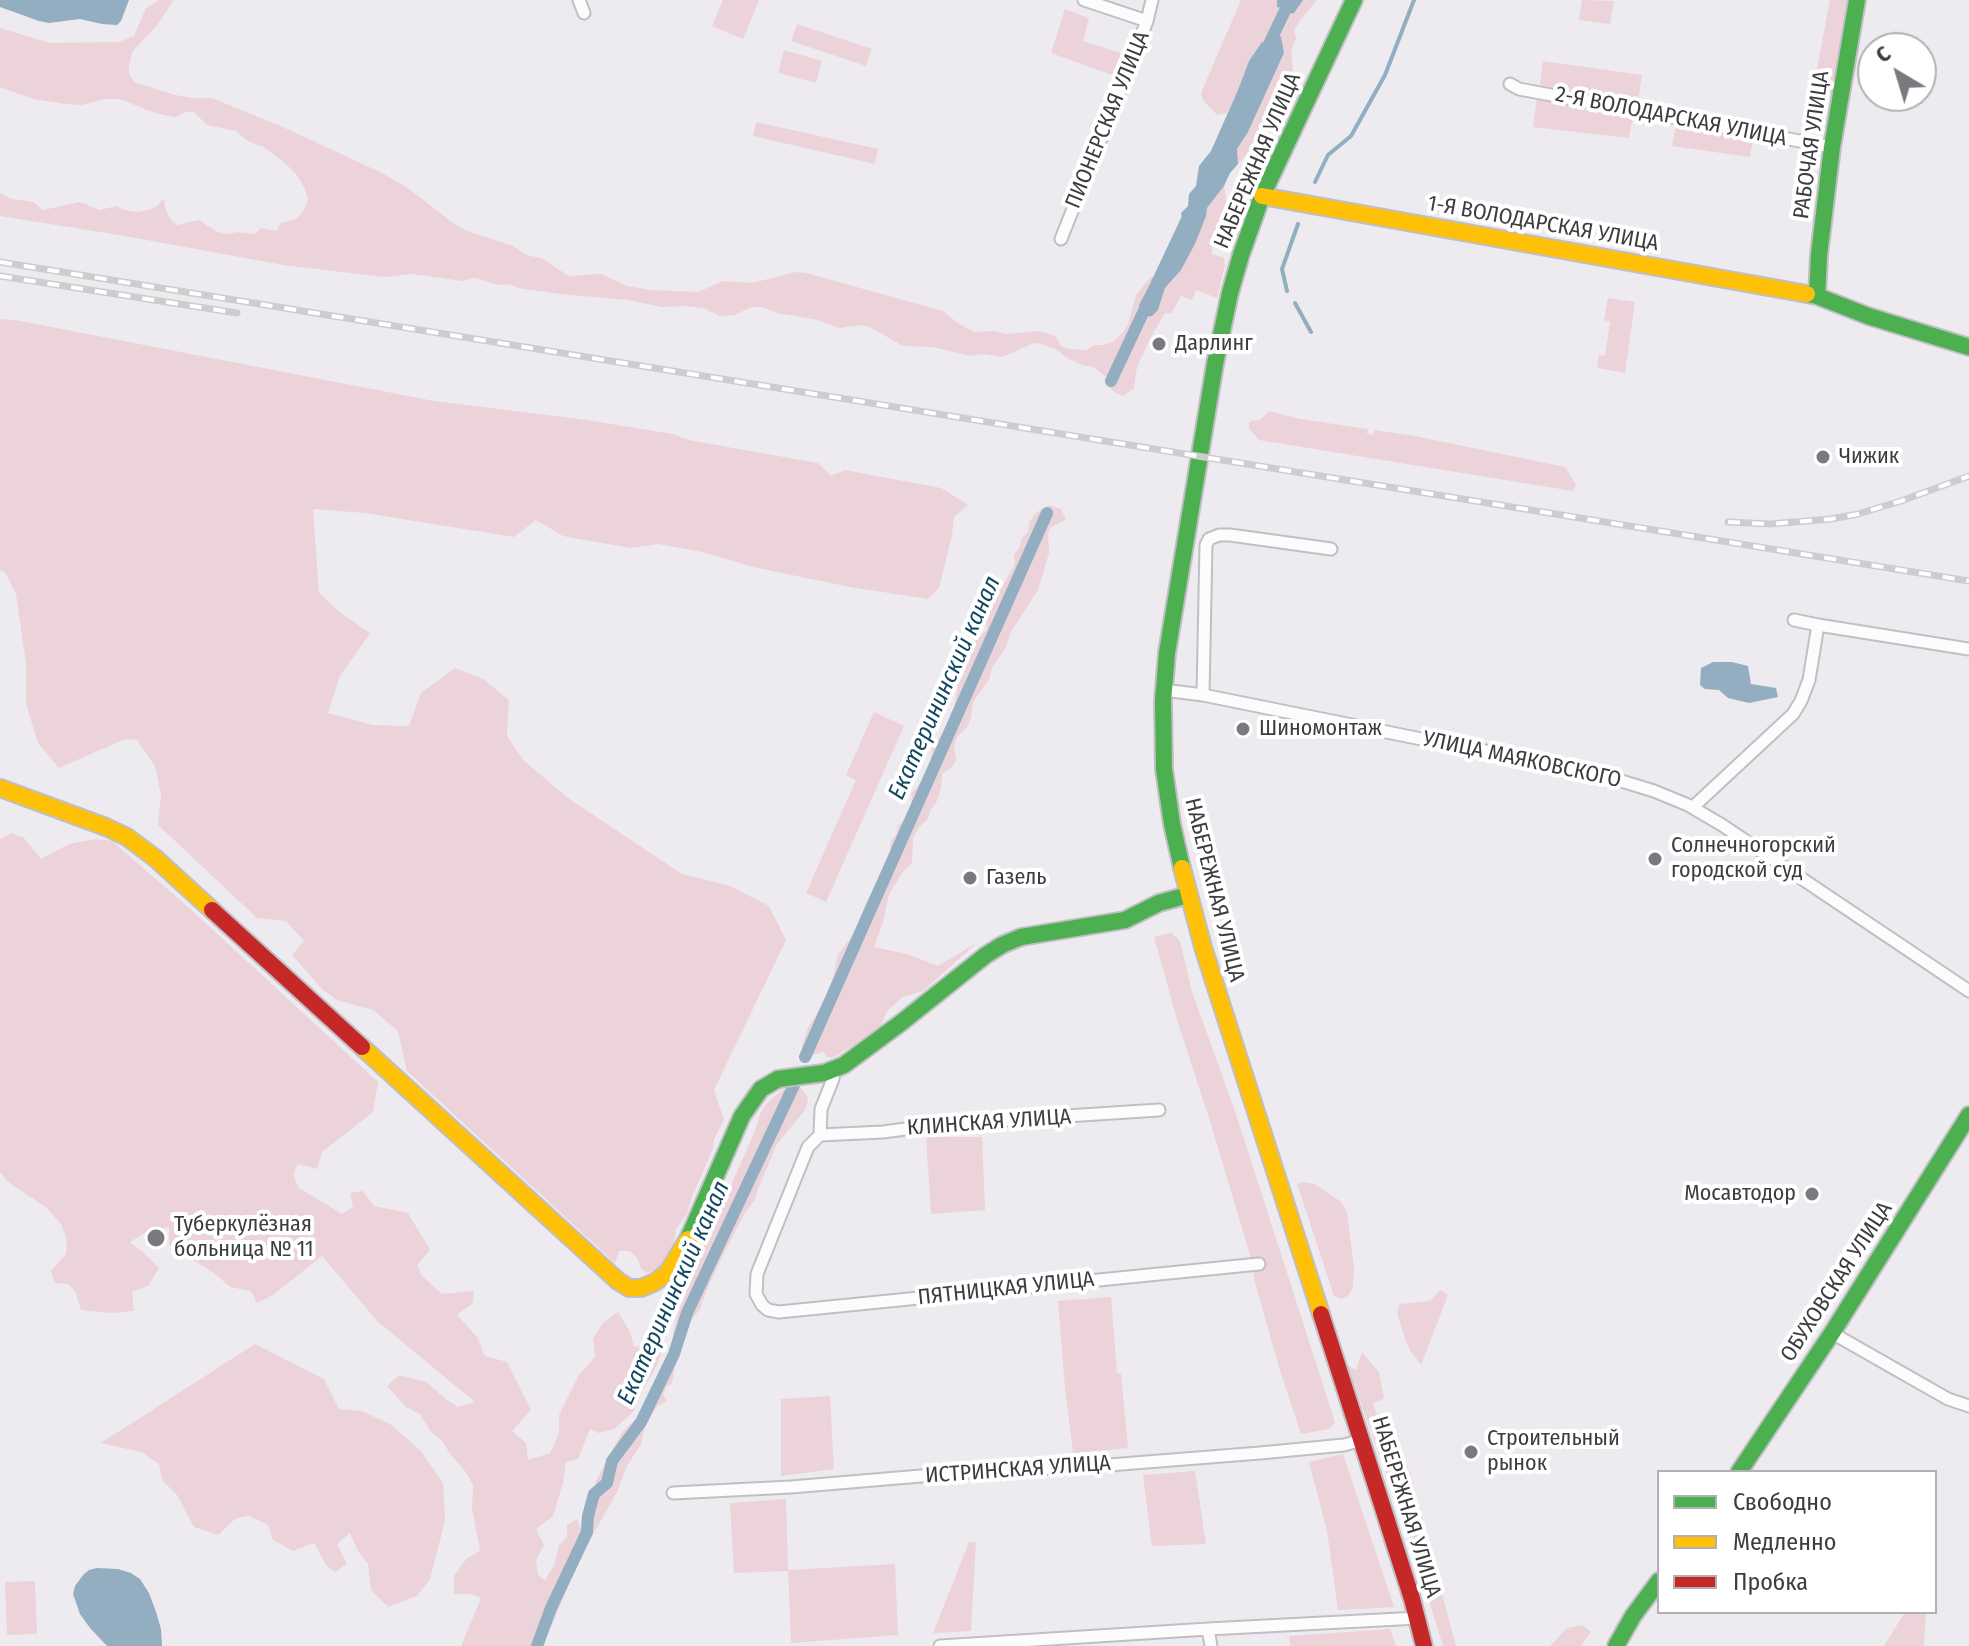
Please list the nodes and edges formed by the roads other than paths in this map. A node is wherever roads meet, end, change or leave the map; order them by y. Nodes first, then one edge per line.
1 (579, 0) edge
2 (1084, 0) edge
3 (1152, 0) edge
4 (1354, 0) edge
5 (1857, 0) edge
6 (584, 13) dead end
7 (1147, 21) junction
8 (1510, 84) dead end
9 (1832, 147) junction
10 (1262, 196) junction
11 (1061, 239) dead end
12 (1817, 296) junction
13 (1969, 347) edge
14 (1331, 549) dead end
15 (1794, 620) dead end
16 (1818, 625) junction
17 (1969, 649) edge
18 (1164, 690) junction
19 (1203, 695) junction
20 (0, 788) edge
21 (1693, 807) junction
22 (1188, 895) junction
23 (1969, 991) edge
24 (834, 1070) junction
25 (1159, 1110) dead end
26 (1969, 1115) edge
27 (820, 1135) junction
28 (1259, 1264) dead end
29 (1832, 1333) junction
30 (1969, 1406) edge
31 (1362, 1440) junction
32 (1740, 1470) edge
33 (673, 1493) dead end
34 (1657, 1584) edge
35 (1418, 1618) junction
36 (1208, 1629) junction
37 (1622, 1644) edge
38 (940, 1646) edge
39 (1211, 1646) edge
40 (1424, 1646) edge

1 - 6 street
2 - 7 street
3 - 7 street, ПИОНЕРСКАЯ УЛИЦА
4 - 10 street, НАБЕРЕЖНАЯ УЛИЦА
5 - 9 street, РАБОЧАЯ УЛИЦА
7 - 11 street, ПИОНЕРСКАЯ УЛИЦА
8 - 9 street, 2-Я ВОЛОДАРСКАЯ УЛИЦА
9 - 12 street, РАБОЧАЯ УЛИЦА
10 - 12 street, 1-Я ВОЛОДАРСКАЯ УЛИЦА
10 - 18 street, НАБЕРЕЖНАЯ УЛИЦА
12 - 13 street, 1-Я ВОЛОДАРСКАЯ УЛИЦА
14 - 19 street
15 - 16 street
16 - 17 street
16 - 21 street
18 - 19 street, УЛИЦА МАЯКОВСКОГО
18 - 22 street, НАБЕРЕЖНАЯ УЛИЦА
19 - 21 street, УЛИЦА МАЯКОВСКОГО
20 - 24 street
21 - 23 street, УЛИЦА МАЯКОВСКОГО
22 - 24 street
22 - 31 street, НАБЕРЕЖНАЯ УЛИЦА
24 - 27 street
25 - 27 street, КЛИНСКАЯ УЛИЦА
26 - 29 street, ОБУХОВСКАЯ УЛИЦА
27 - 28 street, ПЯТНИЦКАЯ УЛИЦА
29 - 30 street
29 - 32 street, ОБУХОВСКАЯ УЛИЦА
31 - 33 street, ИСТРИНСКАЯ УЛИЦА
31 - 35 street, НАБЕРЕЖНАЯ УЛИЦА
34 - 37 street
35 - 36 street
35 - 40 street, НАБЕРЕЖНАЯ УЛИЦА
36 - 38 street
36 - 39 street

